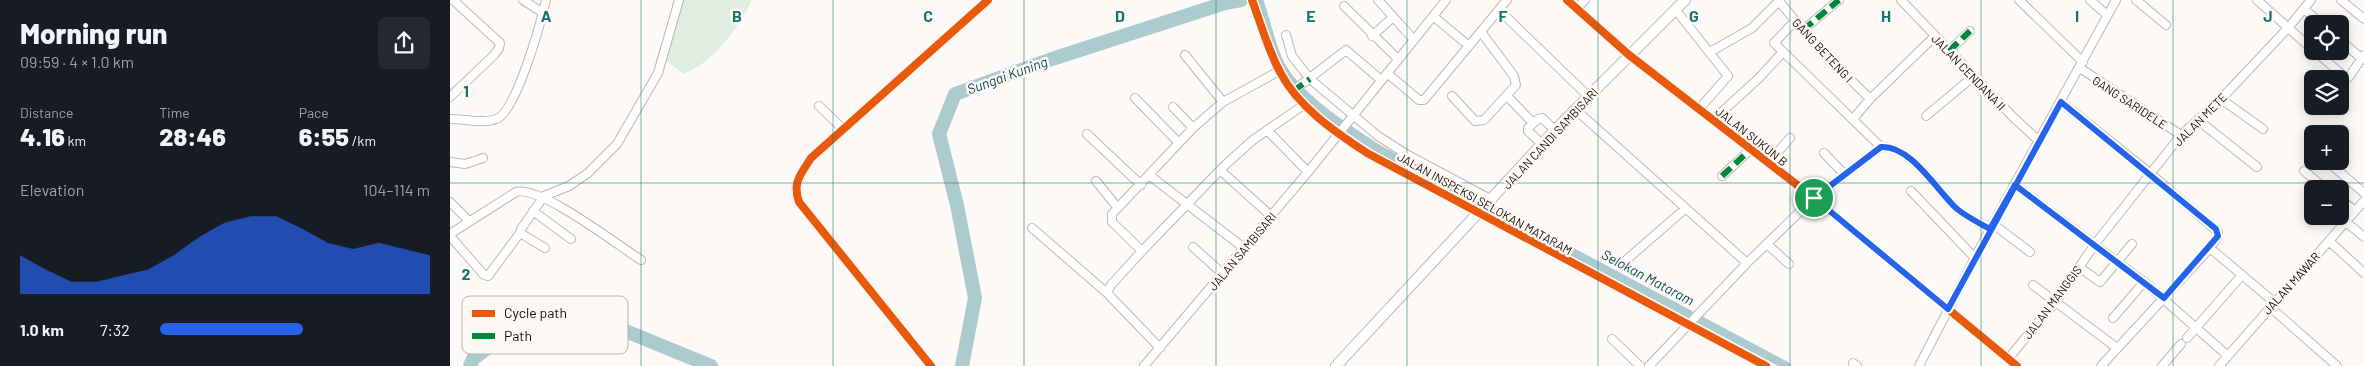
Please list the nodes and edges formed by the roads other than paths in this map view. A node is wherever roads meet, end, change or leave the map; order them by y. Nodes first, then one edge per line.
1 (453, 0) edge
2 (523, 0) edge
3 (546, 0) edge
4 (679, 0) edge
5 (988, 0) edge
6 (1252, 0) edge
7 (1378, 0) edge
8 (1446, 0) edge
9 (1507, 0) edge
10 (1567, 0) edge
11 (1585, 0) edge
12 (1685, 0) edge
13 (1779, 0) edge
14 (1839, 0) edge
15 (2019, 0) edge
16 (2090, 0) edge
17 (2116, 0) edge
18 (2136, 0) edge
19 (2256, 0) edge
20 (2311, 0) edge
21 (2341, 0) edge
22 (1905, 2) edge
23 (1344, 6) dead end
24 (1576, 8) junction
25 (1675, 9) junction
26 (2304, 9) junction
27 (1499, 10) junction
28 (543, 13) junction
29 (2107, 15) junction
30 (2311, 15) edge
31 (1433, 16) junction
32 (1392, 18) junction
33 (2364, 19) edge
34 (1795, 21) junction
35 (2166, 25) dead end
36 (2288, 28) junction
37 (1803, 30) junction
38 (1970, 31) dead end
39 (1481, 32) junction
40 (1286, 35) dead end
41 (1372, 36) junction
42 (1934, 36) junction
43 (1414, 40) junction
44 (2304, 42) edge
45 (1469, 46) junction
46 (2349, 47) edge
47 (1949, 51) junction
48 (1710, 52) junction
49 (1783, 52) junction
50 (1185, 55) dead end
51 (1629, 55) junction
52 (2363, 57) edge
53 (1398, 59) junction
54 (2325, 60) edge
55 (2081, 65) junction
56 (2357, 66) junction
57 (1279, 71) junction
58 (2364, 72) edge
59 (1387, 73) junction
60 (1974, 76) junction
61 (1381, 80) junction
62 (1307, 82) junction
63 (1294, 90) junction
64 (1452, 96) dead end
65 (1506, 96) junction
66 (450, 97) edge
67 (1589, 97) junction
68 (1135, 98) dead end
69 (1870, 99) junction
70 (2221, 99) junction
71 (1223, 102) junction
72 (2061, 102) junction
73 (1305, 104) junction
74 (819, 106) dead end
75 (1173, 107) dead end
76 (1699, 109) junction
77 (1576, 110) junction
78 (1926, 116) dead end
79 (450, 118) edge
80 (1351, 118) junction
81 (1853, 119) junction
82 (1713, 120) junction
83 (2198, 120) junction
84 (1533, 123) junction
85 (842, 128) junction
86 (1193, 128) junction
87 (2263, 129) dead end
88 (1267, 130) junction
89 (1555, 130) junction
90 (1340, 133) junction
91 (1087, 134) dead end
92 (2181, 136) junction
93 (1790, 138) dead end
94 (2039, 140) junction
95 (1178, 142) junction
96 (1542, 144) junction
97 (1881, 147) junction
98 (1751, 149) junction
99 (1824, 153) dead end
100 (483, 158) dead end
101 (450, 162) edge
102 (1768, 162) junction
103 (2257, 167) dead end
104 (1220, 170) junction
105 (2337, 170) edge
106 (2304, 171) dead end
107 (1308, 172) junction
108 (2151, 174) junction
109 (1149, 175) junction
110 (1845, 175) junction
111 (1722, 176) dead end
112 (2315, 180) edge
113 (1096, 181) dead end
114 (1141, 184) junction
115 (2015, 185) junction
116 (1911, 191) dead end
117 (2364, 193) edge
118 (544, 196) junction
119 (1814, 198) junction
120 (1491, 201) junction
121 (2364, 201) edge
122 (450, 202) edge
123 (1188, 203) junction
124 (2349, 206) edge
125 (1118, 208) junction
126 (1686, 208) junction
127 (534, 211) junction
128 (2355, 211) junction
129 (1480, 212) junction
130 (1270, 215) junction
131 (2349, 218) edge
132 (469, 222) junction
133 (2343, 225) edge
134 (2349, 225) edge
135 (1992, 226) junction
136 (1032, 228) dead end
137 (520, 233) junction
138 (450, 235) edge
139 (2364, 238) edge
140 (571, 239) dead end
141 (2329, 242) junction
142 (1767, 244) junction
143 (2095, 244) junction
144 (2132, 244) dead end
145 (1193, 247) dead end
146 (545, 248) dead end
147 (1244, 248) junction
148 (2210, 248) junction
149 (1142, 251) junction
150 (2030, 252) dead end
151 (1975, 258) junction
152 (641, 260) dead end
153 (1625, 261) dead end
154 (2117, 262) junction
155 (1747, 263) junction
156 (1789, 264) dead end
157 (2078, 267) junction
158 (2364, 273) edge
159 (1223, 274) junction
160 (2242, 275) junction
161 (2144, 282) junction
162 (2033, 286) dead end
163 (1107, 293) junction
164 (2164, 298) junction
165 (2056, 301) junction
166 (2272, 304) junction
167 (1948, 309) junction
168 (2113, 318) dead end
169 (1691, 323) junction
170 (2196, 327) junction
171 (2187, 338) dead end
172 (1612, 339) dead end
173 (2181, 344) dead end
174 (1160, 348) junction
175 (2117, 348) junction
176 (2228, 356) junction
177 (2008, 359) junction
178 (931, 366) edge
179 (1144, 366) edge
180 (1336, 366) edge
181 (1640, 366) edge
182 (1649, 366) edge
183 (1766, 366) edge
184 (1919, 366) edge
185 (2017, 366) edge
186 (2101, 366) edge
187 (2162, 366) edge
188 (2219, 366) edge
189 (2337, 366) edge

1 - 66 street
2 - 28 street
3 - 28 street
4 - 118 street
5 - 85 street
6 - 57 street, JALAN INSPEKSI SELOKAN MATARAM
7 - 32 street
8 - 31 street
9 - 27 street
10 - 24 street, JALAN SUKUN B
11 - 24 street
12 - 25 street, JALAN CANDI SAMBISARI
13 - 34 street, GANG BETENG I
13 - 48 street
14 - 37 street
15 - 55 street, GANG SARIDELE
16 - 29 street
17 - 29 street
18 - 35 street
19 - 36 street
20 - 26 street, JALAN METE
21 - 33 street
22 - 42 street, JALAN CENDANA II
23 - 41 street
24 - 51 street, JALAN SUKUN B
25 - 48 street
25 - 51 street, JALAN CANDI SAMBISARI
26 - 30 street
26 - 36 street, JALAN METE
27 - 39 street
27 - 67 street
28 - 79 street
29 - 55 street
31 - 43 street
31 - 45 street
32 - 41 street
32 - 43 street
34 - 37 street, GANG BETENG I
34 - 49 street
36 - 44 street
36 - 70 street, JALAN METE
37 - 69 street, GANG BETENG I
38 - 47 street
39 - 45 street
39 - 65 street
40 - 62 street
41 - 53 street
42 - 47 street, JALAN CENDANA II
42 - 69 street
43 - 53 street
45 - 59 street
46 - 52 street
47 - 60 street, JALAN CENDANA II
48 - 76 street
49 - 81 street
49 - 82 street
50 - 71 street
51 - 67 street, JALAN CANDI SAMBISARI
51 - 76 street, JALAN SUKUN B
52 - 56 street
53 - 59 street
54 - 56 street
55 - 72 street
55 - 92 street, GANG SARIDELE
56 - 58 street
57 - 63 street, JALAN INSPEKSI SELOKAN MATARAM
57 - 71 street
59 - 61 street
60 - 78 street
60 - 94 street, JALAN CENDANA II
61 - 62 street
61 - 80 street
62 - 63 street
62 - 80 street
63 - 73 street, JALAN INSPEKSI SELOKAN MATARAM
64 - 65 street
65 - 84 street
67 - 77 street, JALAN CANDI SAMBISARI
68 - 95 street
69 - 81 street
70 - 83 street, JALAN METE
70 - 87 street
71 - 86 street
72 - 94 street
72 - 108 street
73 - 88 street
73 - 90 street, JALAN INSPEKSI SELOKAN MATARAM
74 - 85 street
75 - 86 street
76 - 82 street, JALAN SUKUN B
77 - 89 street, JALAN CANDI SAMBISARI
77 - 126 street
80 - 90 street
80 - 120 street
81 - 97 street
82 - 98 street, JALAN SUKUN B
83 - 92 street, JALAN METE
83 - 103 street
84 - 89 street
84 - 96 street
85 - 178 street
86 - 95 street
88 - 104 street
88 - 107 street
89 - 96 street, JALAN CANDI SAMBISARI
90 - 107 street, JALAN SAMBISARI
90 - 129 street, JALAN INSPEKSI SELOKAN MATARAM
91 - 114 street
92 - 108 street, JALAN METE
93 - 102 street
94 - 115 street
95 - 109 street
96 - 120 street, JALAN CANDI SAMBISARI
97 - 110 street
97 - 135 street
98 - 102 street, JALAN SUKUN B
98 - 111 street
99 - 110 street
100 - 101 street
102 - 119 street, JALAN SUKUN B
104 - 123 street
104 - 130 street
105 - 117 street
106 - 112 street
107 - 130 street, JALAN SAMBISARI
108 - 143 street, JALAN METE
108 - 148 street
109 - 114 street
109 - 123 street
110 - 119 street
113 - 125 street
114 - 125 street
115 - 135 street
115 - 143 street
116 - 151 street
118 - 127 street
118 - 132 street
118 - 152 street
119 - 142 street
119 - 167 street, JALAN SUKUN B
120 - 129 street, JALAN CANDI SAMBISARI
121 - 128 street, JALAN MAWAR
122 - 132 street
123 - 147 street
123 - 149 street
124 - 128 street
125 - 149 street
126 - 153 street
126 - 155 street
127 - 137 street
127 - 140 street
128 - 131 street, JALAN MAWAR
129 - 169 street, JALAN INSPEKSI SELOKAN MATARAM
129 - 180 street, JALAN CANDI SAMBISARI
130 - 147 street, JALAN SAMBISARI
132 - 138 street
133 - 141 street, JALAN MAWAR
134 - 139 street
135 - 150 street
135 - 151 street
136 - 163 street
137 - 138 street
137 - 146 street
141 - 158 street
141 - 166 street, JALAN MAWAR
142 - 155 street
142 - 156 street
143 - 154 street
143 - 157 street, JALAN MANGGIS
144 - 154 street
145 - 159 street
147 - 159 street, JALAN SAMBISARI
148 - 160 street
148 - 164 street
149 - 163 street
151 - 167 street
154 - 157 street
154 - 161 street
155 - 169 street
157 - 165 street, JALAN MANGGIS
159 - 174 street, JALAN SAMBISARI
160 - 166 street
160 - 170 street
161 - 164 street
161 - 168 street
162 - 165 street
163 - 174 street
164 - 170 street
164 - 175 street
165 - 175 street
165 - 177 street, JALAN MANGGIS
166 - 176 street, JALAN MAWAR
166 - 189 street
167 - 177 street, JALAN SUKUN B
167 - 184 street
169 - 182 street
169 - 183 street, JALAN INSPEKSI SELOKAN MATARAM
170 - 171 street
170 - 176 street
172 - 181 street
173 - 187 street
174 - 179 street, JALAN SAMBISARI
175 - 186 street
176 - 188 street, JALAN MAWAR
177 - 185 street, JALAN SUKUN B

